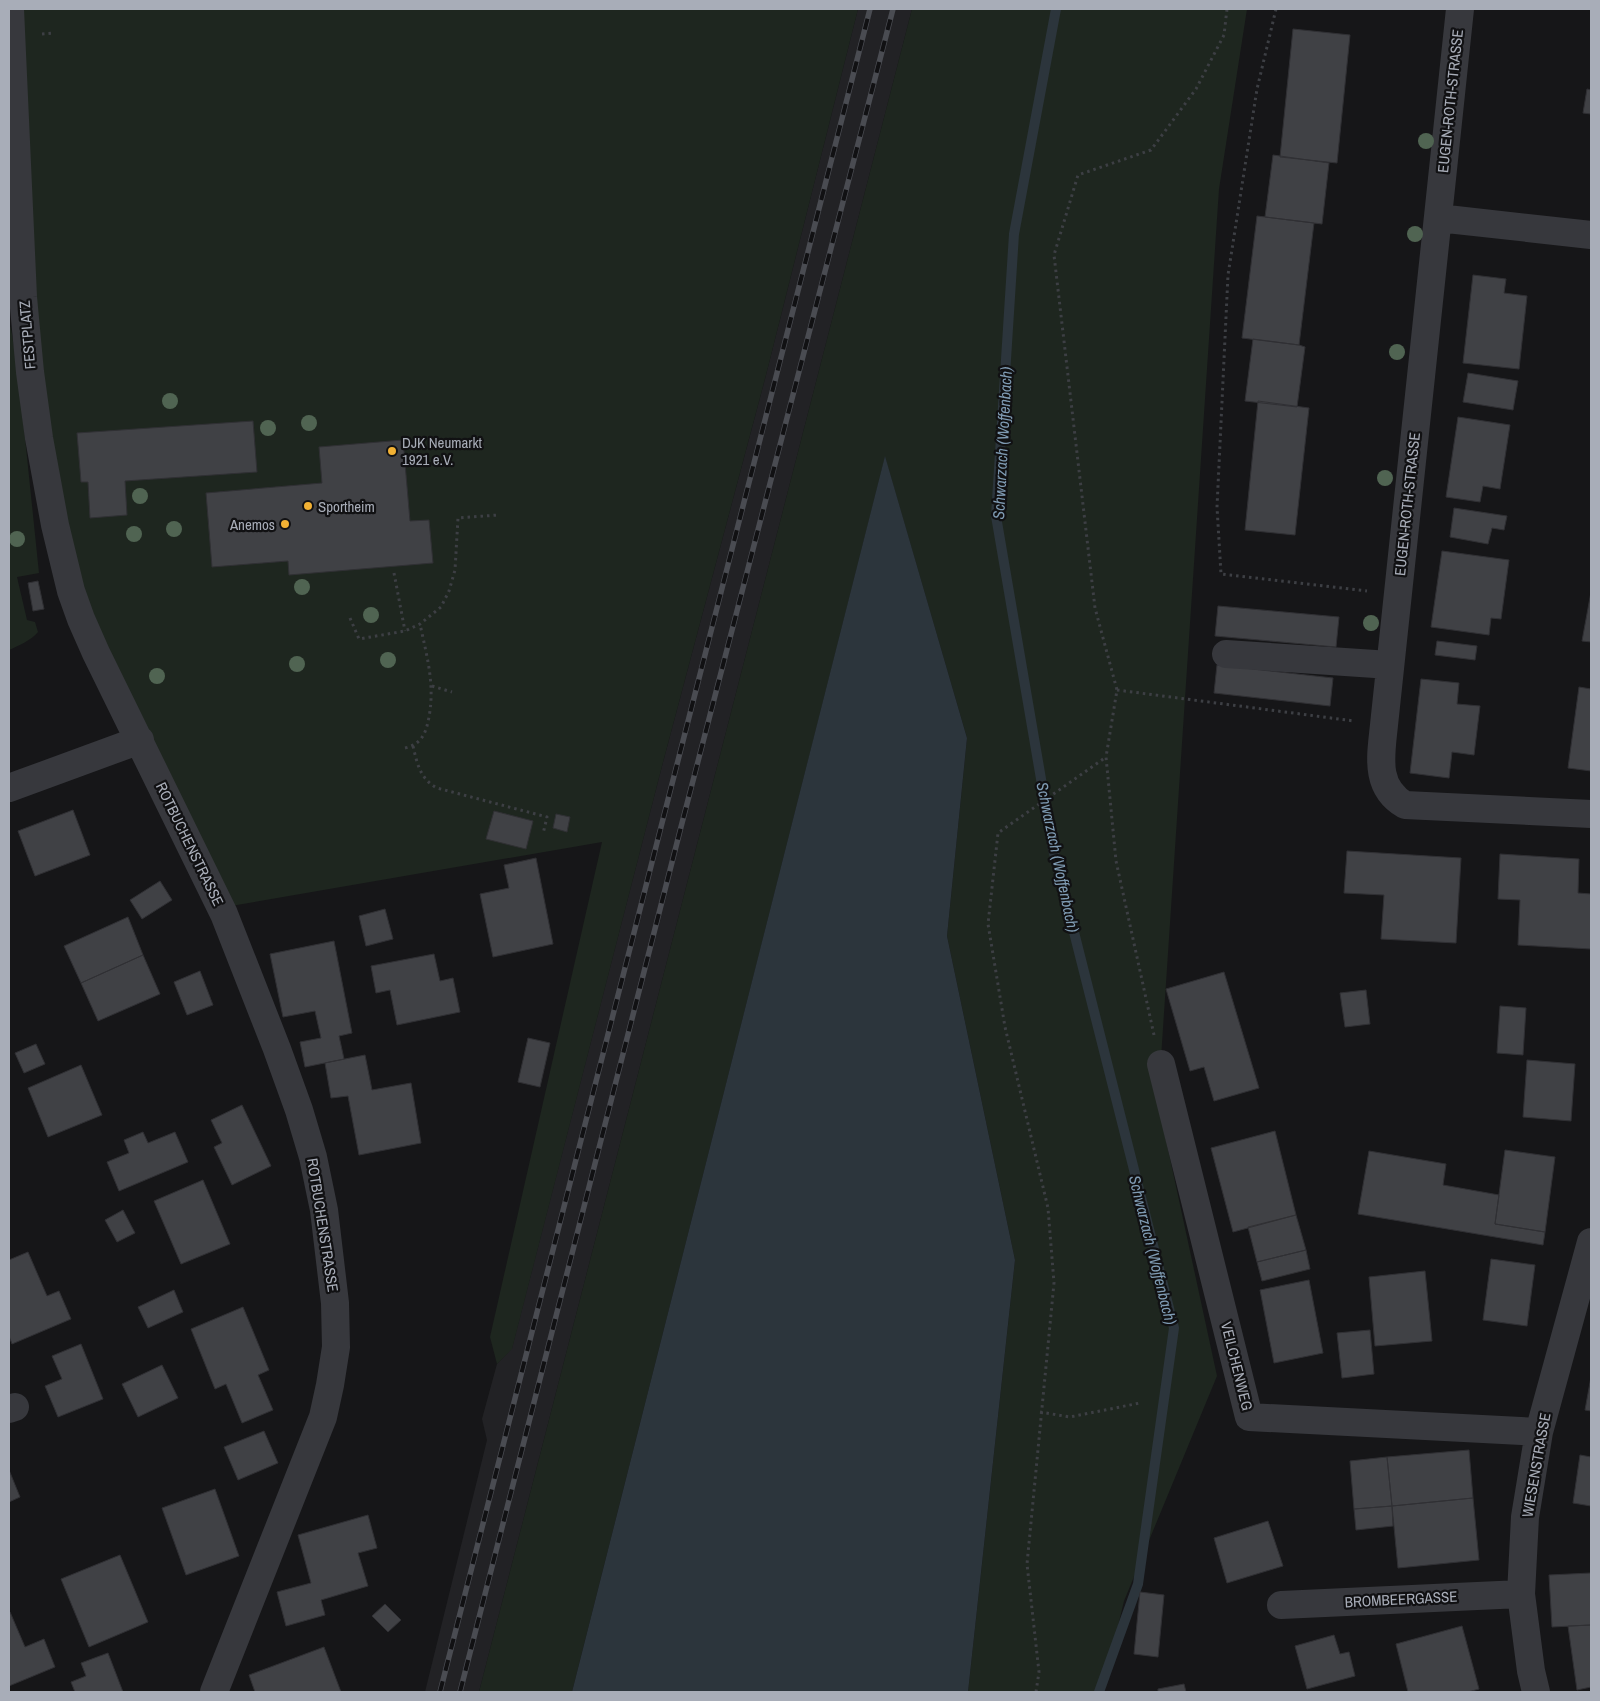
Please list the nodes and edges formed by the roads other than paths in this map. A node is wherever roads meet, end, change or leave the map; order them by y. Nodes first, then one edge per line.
1 (10, 9) edge
2 (1460, 9) edge
3 (1438, 218) junction
4 (1591, 235) edge
5 (16, 296) edge
6 (96, 653) joint
7 (1226, 654) dead end
8 (1390, 665) junction
9 (140, 740) junction
10 (9, 788) edge
11 (1591, 814) edge
12 (1161, 1064) road end
13 (1591, 1242) edge
14 (1539, 1432) junction
15 (1520, 1594) junction
16 (1281, 1605) dead end
17 (214, 1692) edge
18 (1536, 1692) edge

1 - 5 street, FESTPLATZ
2 - 3 street, EUGEN-ROTH-STRASSE
3 - 4 street
3 - 8 street, EUGEN-ROTH-STRASSE
5 - 6 street, FESTPLATZ
6 - 9 street, ROTBUCHENSTRASSE
7 - 8 street
8 - 11 street, EUGEN-ROTH-STRASSE
9 - 10 street
9 - 17 street, ROTBUCHENSTRASSE
12 - 14 street, VEILCHENWEG
13 - 14 street, WIESENSTRASSE
14 - 15 street, WIESENSTRASSE
15 - 16 street, BROMBEERGASSE
15 - 18 street, WIESENSTRASSE

